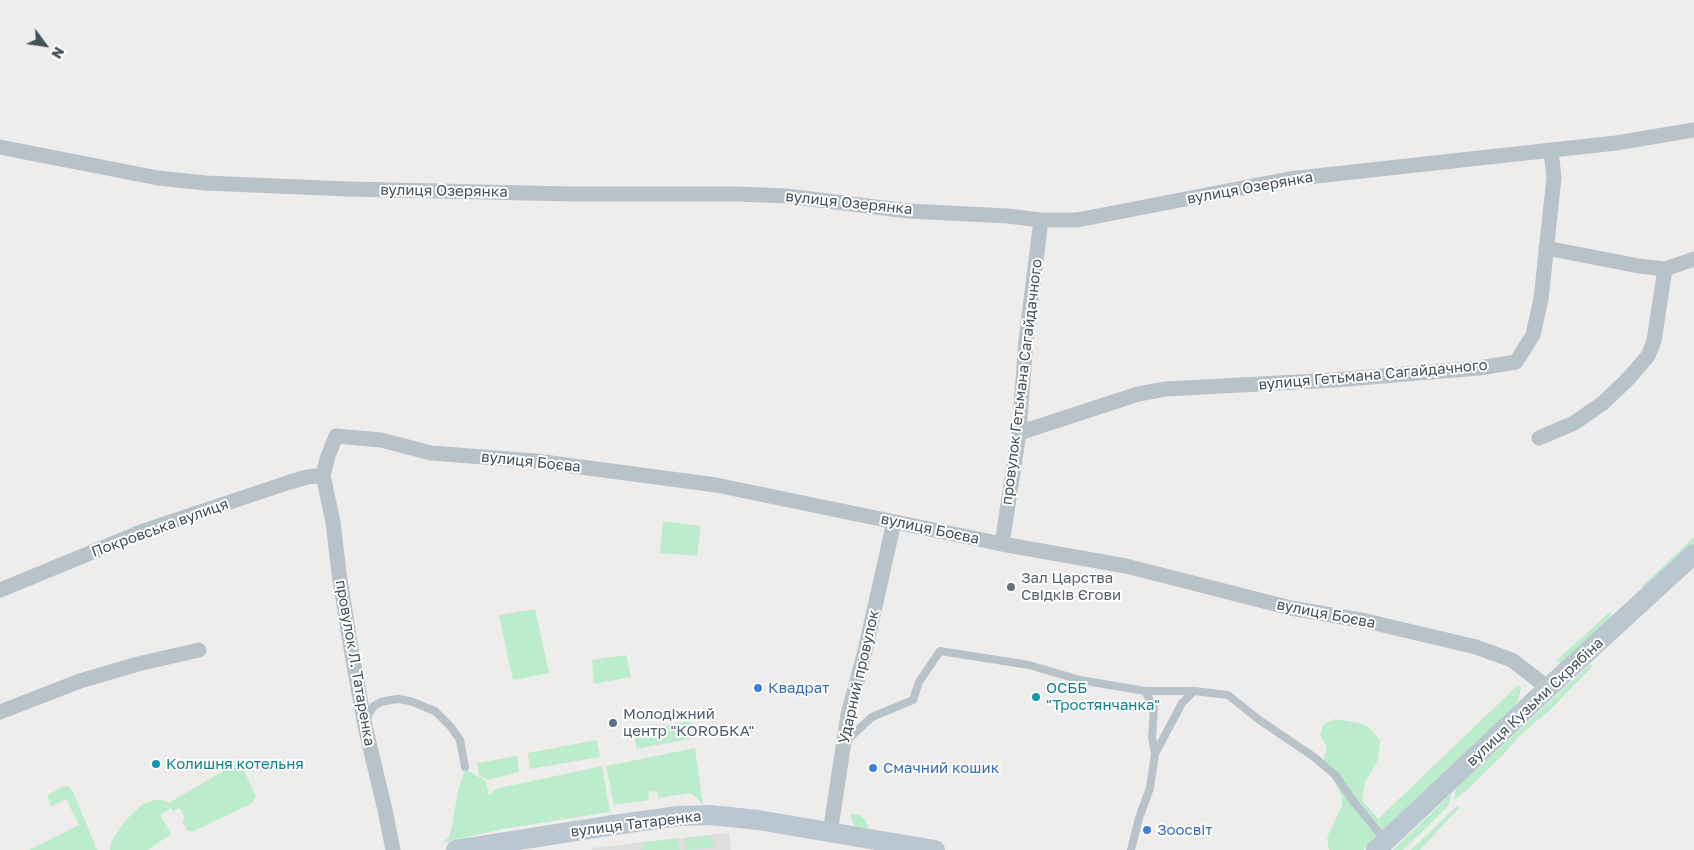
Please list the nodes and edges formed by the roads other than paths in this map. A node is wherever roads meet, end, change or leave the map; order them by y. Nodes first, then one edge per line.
1 (1694, 130) edge
2 (0, 147) edge
3 (1551, 150) junction
4 (1041, 220) junction
5 (1546, 248) junction
6 (1694, 259) edge
7 (1665, 269) junction
8 (1019, 433) junction
9 (1539, 438) dead end
10 (323, 475) junction
11 (894, 522) junction
12 (1002, 544) junction
13 (1694, 554) edge
14 (0, 590) edge
15 (199, 650) dead end
16 (1548, 688) junction
17 (1145, 691) junction
18 (1194, 691) junction
19 (0, 712) edge
20 (365, 726) junction
21 (844, 743) junction
22 (1155, 754) junction
23 (465, 767) dead end
24 (830, 833) junction
25 (1381, 846) edge
26 (392, 850) edge
27 (456, 850) edge
28 (935, 850) edge
29 (1131, 850) edge

1 - 3 street, вулиця Озерянка
2 - 4 street, вулиця Озерянка
3 - 4 street, вулиця Озерянка
3 - 5 street, вулиця Гетьмана Сагайдачного
4 - 8 street, провулок Гетьмана Сагайдачного
5 - 7 street
5 - 8 street, вулиця Гетьмана Сагайдачного
6 - 7 street
7 - 9 street
8 - 12 street, провулок Гетьмана Сагайдачного
10 - 11 street, вулиця Боєва
10 - 14 street, Покровська вулиця
10 - 20 street, провулок Л. Татаренка
11 - 12 street, вулиця Боєва
11 - 21 street, Ударний провулок
12 - 16 street, вулиця Боєва
13 - 16 main road, вулиця Кузьми Скрябіна
15 - 19 street
16 - 25 main road, вулиця Кузьми Скрябіна
17 - 18 lane
17 - 21 lane
17 - 22 lane
18 - 22 lane
18 - 25 lane
20 - 23 lane
20 - 26 street, провулок Л. Татаренка
21 - 24 street, Ударний провулок
22 - 29 lane
24 - 27 main road, вулиця Татаренка
24 - 28 main road, вулиця Татаренка

